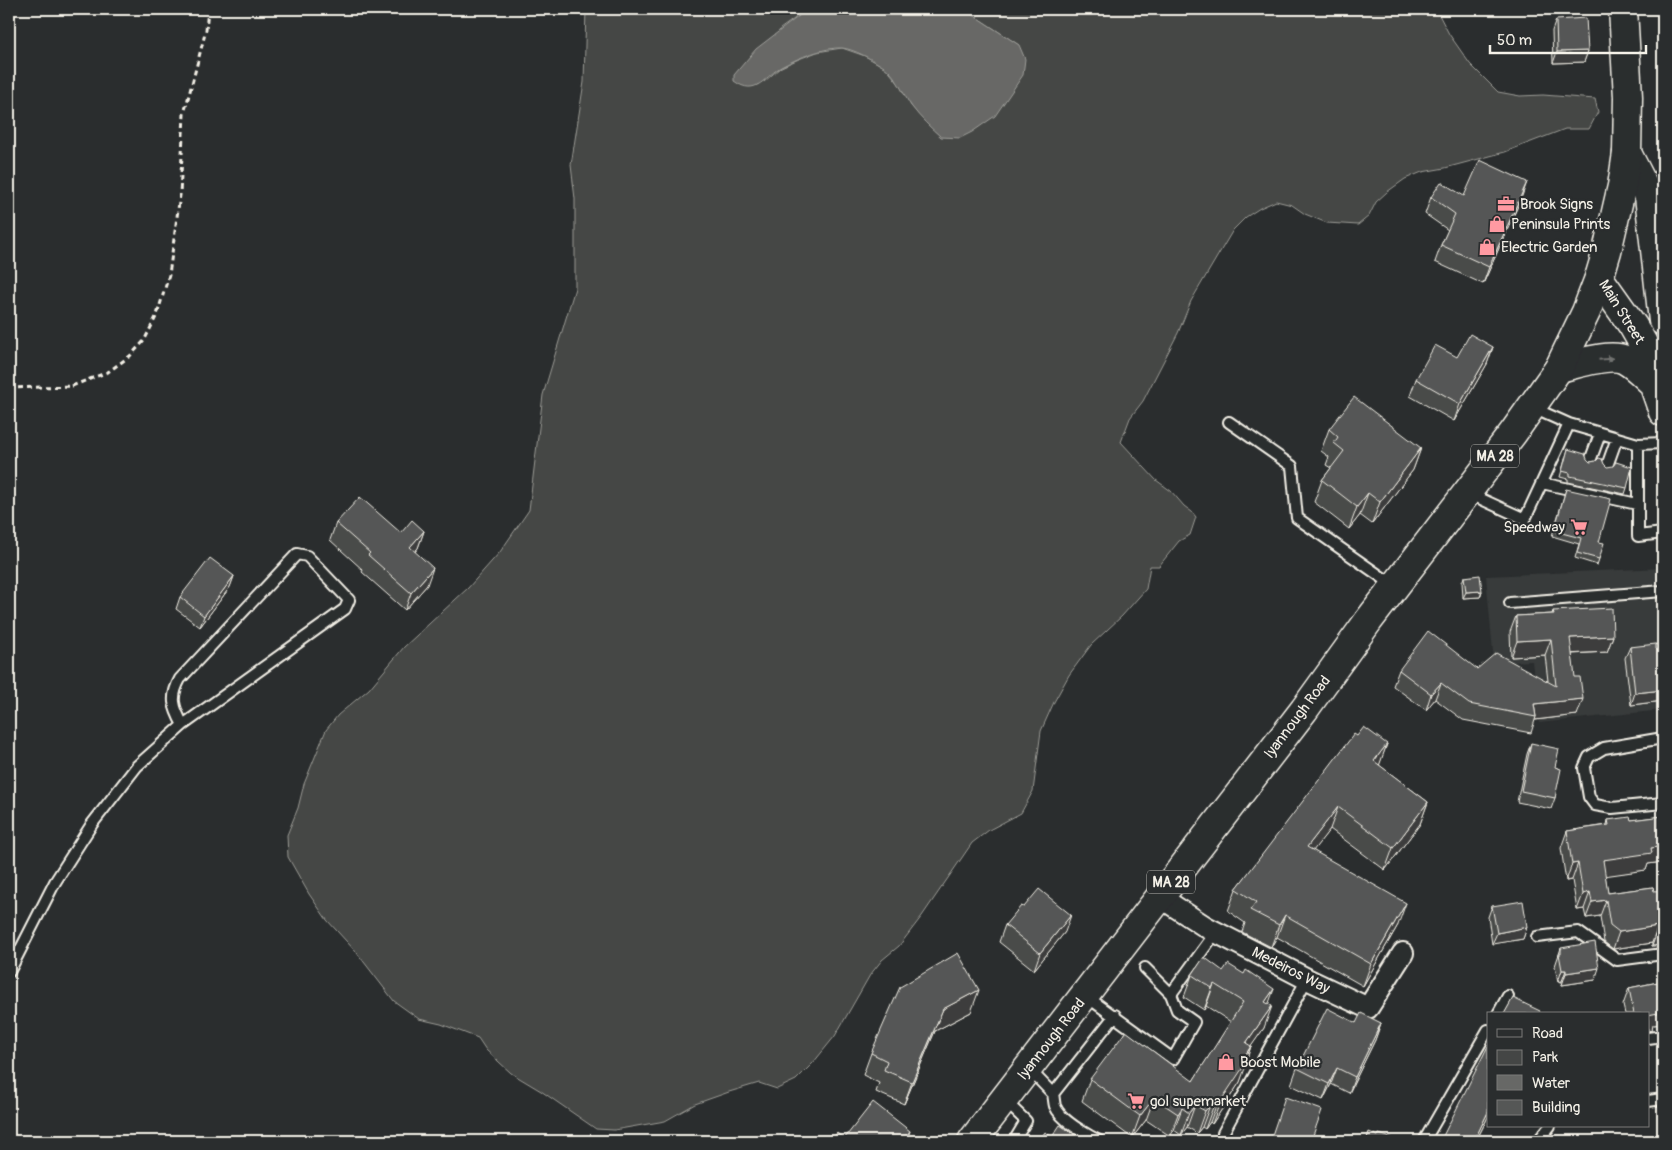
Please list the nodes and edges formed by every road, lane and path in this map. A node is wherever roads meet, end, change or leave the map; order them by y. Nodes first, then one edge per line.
1 (208, 9) edge
2 (1623, 9) edge
3 (1626, 153) junction
4 (1599, 278) junction
5 (1663, 322) edge
6 (1559, 368) junction
7 (1653, 383) junction
8 (9, 388) edge
9 (1532, 407) junction
10 (1663, 412) edge
11 (1229, 422) dead end
12 (1569, 424) junction
13 (1600, 434) junction
14 (1617, 438) junction
15 (1638, 444) junction
16 (1663, 444) edge
17 (1590, 461) edge
18 (1607, 466) edge
19 (1542, 483) junction
20 (1467, 492) junction
21 (1637, 504) junction
22 (1663, 533) edge
23 (1395, 586) junction
24 (1663, 591) edge
25 (1510, 603) dead end
26 (182, 726) junction
27 (1663, 738) edge
28 (1663, 803) edge
29 (1160, 897) junction
30 (1216, 932) junction
31 (1537, 937) dead end
32 (1403, 953) dead end
33 (1663, 954) edge
34 (1145, 968) dead end
35 (9, 972) edge
36 (1307, 979) junction
37 (1171, 994) junction
38 (1085, 995) junction
39 (1508, 996) dead end
40 (1499, 1012) edge
41 (1115, 1016) junction
42 (1487, 1032) edge
43 (1663, 1036) edge
44 (1650, 1038) edge
45 (1028, 1068) junction
46 (1053, 1094) junction
47 (1663, 1099) edge
48 (1004, 1100) junction
49 (1650, 1101) edge
50 (1548, 1128) edge
51 (1223, 1132) dead end
52 (972, 1141) edge
53 (1014, 1141) edge
54 (1099, 1141) edge
55 (1424, 1141) edge
56 (1538, 1141) edge

1 - 8 path
2 - 3 main road, Main Street / MA 28
3 - 4 main road, Main Street / MA 28
3 - 5 main road, Main Street
4 - 6 main road, Iyannough Road / MA 28
4 - 7 main road, Main Street
6 -> 7 main road, Main Street
6 - 9 main road, Iyannough Road / MA 28
7 - 10 main road, Main Street
9 - 12 lane
9 - 20 main road, Iyannough Road / MA 28
11 - 23 lane
12 - 13 lane
12 - 19 lane
13 - 14 lane
13 - 17 lane
14 - 15 lane
14 - 18 lane
15 - 16 lane
15 - 21 lane
19 - 20 lane
19 - 21 lane
20 - 23 main road, Iyannough Road / MA 28
21 - 22 lane
23 - 29 main road, Iyannough Road / MA 28
24 - 25 lane
26 - 26 lane
26 - 35 lane
27 - 28 lane
29 - 30 street, Medeiros Way
29 - 38 main road, Iyannough Road / MA 28
30 - 36 street, Medeiros Way
30 - 37 lane
31 - 33 lane
32 - 36 street, Medeiros Way
34 - 37 lane
36 - 51 lane
37 - 41 lane
38 - 41 lane
38 - 45 main road, Iyannough Road / MA 28
39 - 40 lane
41 - 46 lane
42 - 55 lane
43 - 44 lane
45 - 46 lane
45 - 48 main road, Iyannough Road / MA 28
46 - 54 lane
47 - 49 lane
48 - 52 main road, Iyannough Road / MA 28
48 - 53 lane
50 - 56 lane

